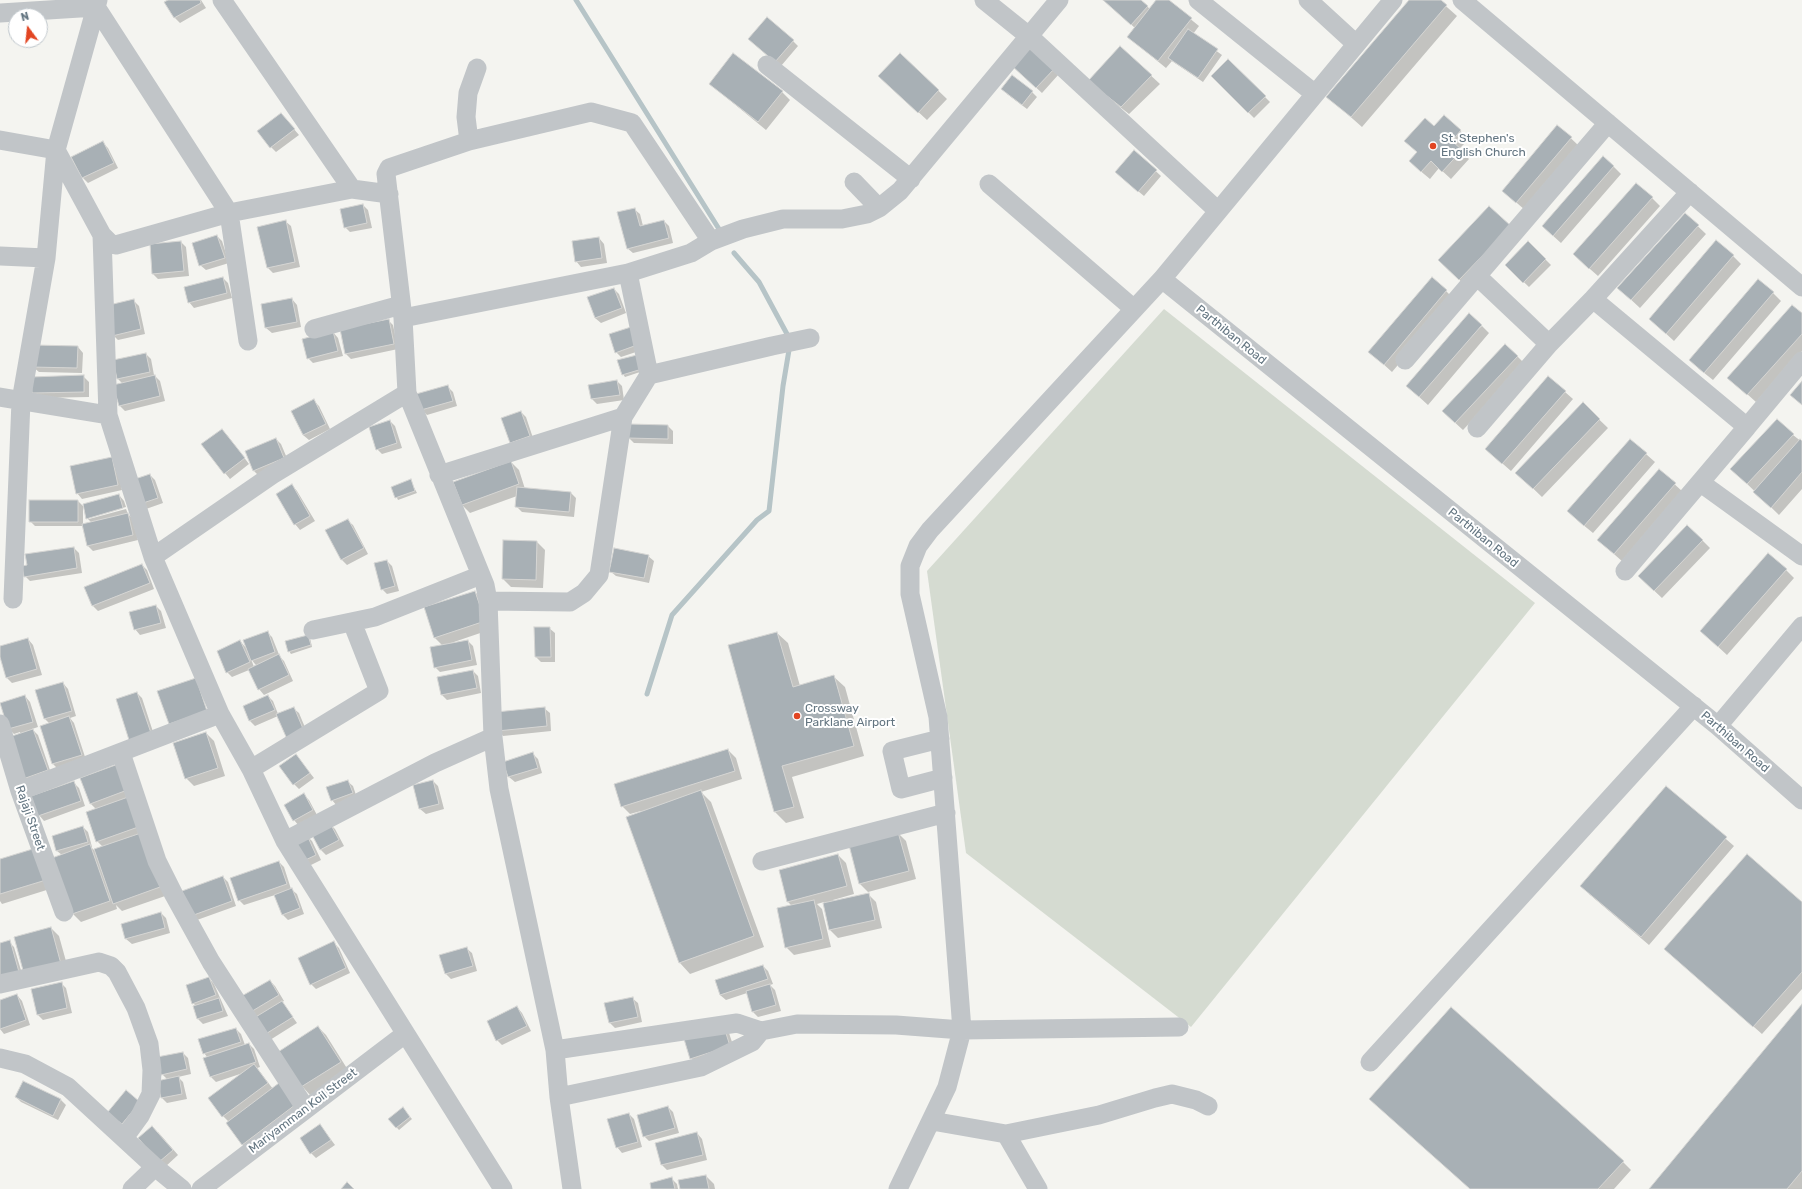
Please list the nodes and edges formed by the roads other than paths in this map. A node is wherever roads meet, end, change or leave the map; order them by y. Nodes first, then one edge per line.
1 (222, 0) edge
2 (984, 0) edge
3 (1059, 0) edge
4 (1198, 0) edge
5 (1308, 0) edge
6 (1393, 0) edge
7 (1462, 0) edge
8 (97, 4) edge
9 (0, 13) edge
10 (1030, 37) junction
11 (1356, 44) junction
12 (767, 65) dead end
13 (477, 68) dead end
14 (1315, 94) junction
15 (1608, 123) junction
16 (0, 140) edge
17 (469, 141) junction
18 (56, 150) junction
19 (911, 179) junction
20 (854, 182) dead end
21 (989, 184) dead end
22 (352, 189) junction
23 (1690, 192) junction
24 (389, 194) junction
25 (879, 208) junction
26 (1218, 211) junction
27 (229, 213) junction
28 (102, 235) junction
29 (711, 240) junction
30 (0, 256) edge
31 (46, 258) junction
32 (628, 273) junction
33 (1477, 276) junction
34 (1799, 278) edge
35 (1162, 279) junction
36 (1593, 299) junction
37 (1134, 309) junction
38 (402, 312) junction
39 (314, 329) dead end
40 (810, 338) dead end
41 (248, 341) dead end
42 (1549, 344) junction
43 (1405, 360) dead end
44 (1802, 361) edge
45 (649, 375) junction
46 (407, 392) junction
47 (0, 397) edge
48 (21, 401) junction
49 (108, 415) junction
50 (624, 417) junction
51 (1747, 427) junction
52 (1477, 428) dead end
53 (440, 475) junction
54 (1701, 483) junction
55 (1802, 556) edge
56 (153, 557) junction
57 (1625, 571) dead end
58 (481, 576) junction
59 (13, 599) dead end
60 (488, 601) junction
61 (352, 622) junction
62 (1802, 626) edge
63 (313, 630) dead end
64 (1694, 706) junction
65 (220, 714) junction
66 (0, 724) edge
67 (1718, 726) junction
68 (493, 737) junction
69 (940, 739) junction
70 (121, 753) junction
71 (252, 770) junction
72 (943, 778) junction
73 (20, 792) junction
74 (1802, 800) edge
75 (946, 813) junction
76 (284, 840) junction
77 (762, 861) dead end
78 (64, 912) dead end
79 (0, 984) edge
80 (1179, 1027) dead end
81 (962, 1030) junction
82 (761, 1031) junction
83 (406, 1034) junction
84 (556, 1050) junction
85 (0, 1058) edge
86 (1370, 1062) dead end
87 (559, 1097) junction
88 (1208, 1106) dead end
89 (306, 1109) junction
90 (932, 1121) junction
91 (1006, 1134) junction
92 (124, 1138) junction
93 (155, 1167) junction
94 (132, 1189) edge
95 (182, 1189) edge
96 (201, 1189) edge
97 (503, 1189) edge
98 (572, 1189) edge
99 (898, 1189) edge
100 (1038, 1189) edge

1 - 22 street
2 - 10 street
3 - 10 street
4 - 14 street
5 - 11 street
6 - 11 street
7 - 15 street
8 - 9 street
8 - 18 street
8 - 27 street
10 - 19 street
10 - 26 street
11 - 14 street
12 - 19 street
13 - 17 street
14 - 26 street
15 - 23 street
15 - 33 street
16 - 18 street
17 - 24 street
17 - 29 street
18 - 28 street
18 - 31 street
19 - 25 street
20 - 25 street
21 - 37 street
22 - 24 street
22 - 27 street
23 - 34 street
23 - 36 street
24 - 38 street
25 - 29 street
26 - 35 street
27 - 28 street
27 - 41 street
28 - 49 street
29 - 32 street
30 - 31 street
31 - 48 street
32 - 38 street
32 - 45 street
33 - 42 street
33 - 43 street
35 - 37 street
35 - 64 street, Parthiban Road
36 - 42 street
36 - 51 street
37 - 69 street
38 - 39 street
38 - 46 street
40 - 45 street
42 - 52 street
44 - 51 street
45 - 50 street
46 - 53 street
46 - 56 street
47 - 48 street
48 - 49 street
48 - 59 street
49 - 56 street
50 - 53 street
50 - 60 street
51 - 54 street
53 - 58 street
54 - 55 street
54 - 57 street
56 - 65 street
58 - 60 street
58 - 61 street
60 - 68 street
61 - 63 street
61 - 71 street
62 - 67 street
64 - 67 street, Parthiban Road
64 - 86 street
65 - 70 street
65 - 71 street
66 - 73 street, Rajaji Street
67 - 74 street, Parthiban Road
68 - 76 street
68 - 84 street
69 - 72 street
69 - 72 street
70 - 73 street
70 - 89 street
71 - 76 street
72 - 75 street
73 - 78 street, Rajaji Street
75 - 77 street
75 - 81 street
76 - 83 street
79 - 92 street
80 - 81 street
81 - 82 street
81 - 90 street
82 - 84 street
82 - 87 street
83 - 89 street, Mariyamman Koil Street
83 - 97 street
84 - 87 street
85 - 92 street
87 - 98 street
88 - 91 street
89 - 96 street, Mariyamman Koil Street
90 - 91 street
90 - 99 street
91 - 100 street
92 - 93 street
93 - 94 street
93 - 95 street

